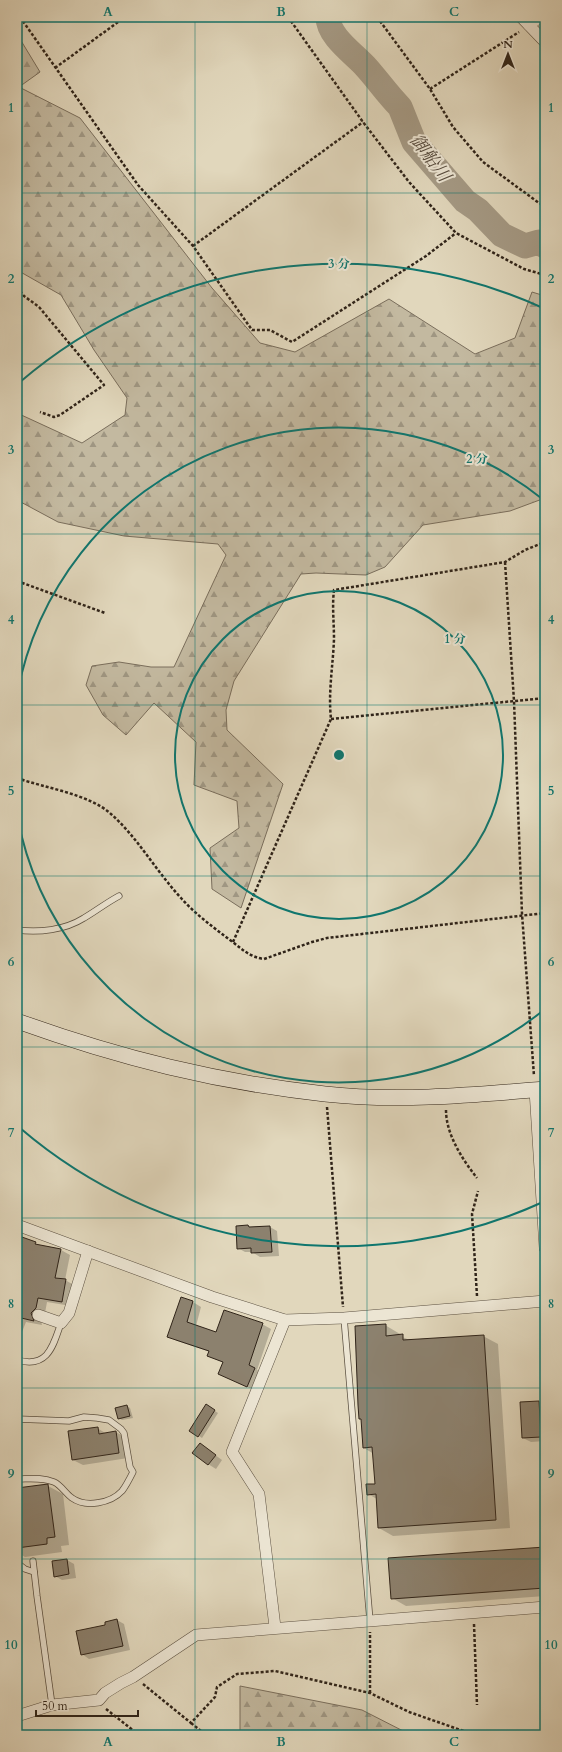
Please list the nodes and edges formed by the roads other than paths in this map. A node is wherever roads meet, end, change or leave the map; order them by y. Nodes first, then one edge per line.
1 (520, 17) edge
2 (540, 17) edge
3 (529, 25) junction
4 (545, 42) edge
5 (119, 896) dead end
6 (17, 930) edge
7 (17, 1021) edge
8 (540, 1090) edge
9 (17, 1225) edge
10 (545, 1248) edge
11 (88, 1251) junction
12 (545, 1301) edge
13 (38, 1315) dead end
14 (344, 1318) junction
15 (285, 1320) junction
16 (60, 1323) junction
17 (17, 1360) edge
18 (17, 1419) edge
19 (17, 1479) edge
20 (33, 1561) dead end
21 (17, 1563) edge
22 (34, 1572) junction
23 (545, 1607) edge
24 (370, 1621) junction
25 (275, 1627) junction
26 (52, 1705) junction
27 (17, 1716) edge

1 - 3 street
2 - 3 street
3 - 4 street
5 - 6 lane
7 - 8 street
8 - 10 street
9 - 11 street
11 - 15 street
11 - 16 street
12 - 14 street
13 - 16 street
14 - 15 street
14 - 24 lane
15 - 25 street
16 - 17 lane
18 - 19 lane
20 - 22 lane
21 - 22 lane
22 - 26 lane
23 - 24 street
24 - 25 street
25 - 26 street
26 - 27 street

